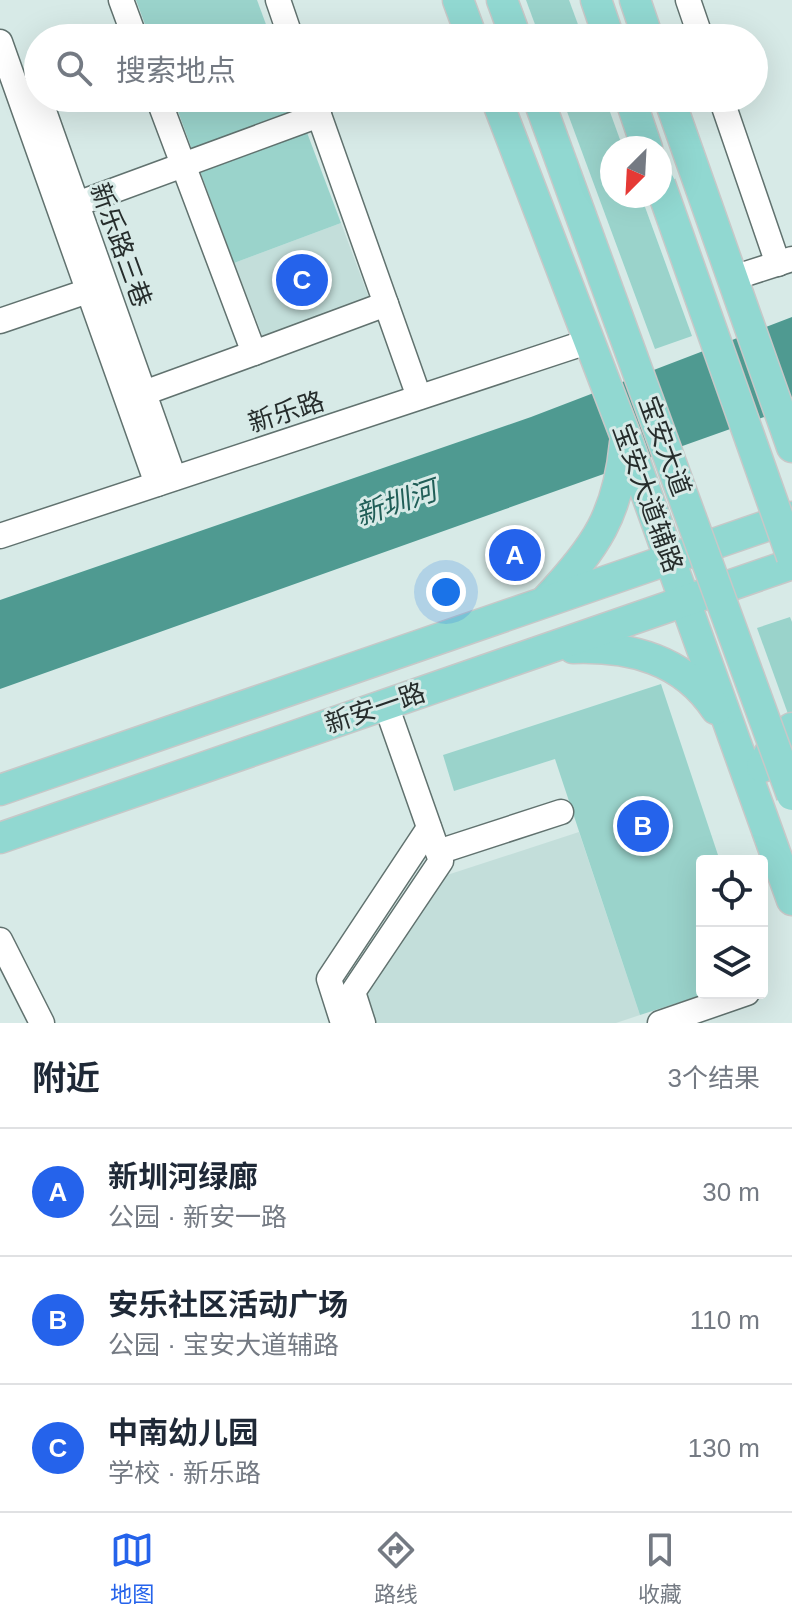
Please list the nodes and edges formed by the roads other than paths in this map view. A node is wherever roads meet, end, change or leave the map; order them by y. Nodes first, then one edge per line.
1 (121, 0) edge
2 (278, 0) edge
3 (458, 0) edge
4 (502, 0) edge
5 (635, 0) edge
6 (688, 0) edge
7 (130, 24) edge
8 (286, 24) edge
9 (467, 24) edge
10 (511, 24) edge
11 (643, 24) edge
12 (696, 24) edge
13 (0, 42) edge
14 (8, 91) edge
15 (42, 112) edge
16 (163, 112) edge
17 (302, 112) edge
18 (318, 112) edge
19 (501, 112) edge
20 (543, 112) edge
21 (635, 112) edge
22 (674, 112) edge
23 (726, 112) edge
24 (643, 136) edge
25 (183, 165) junction
26 (77, 204) junction
27 (668, 208) edge
28 (785, 261) edge
29 (733, 278) junction
30 (88, 291) junction
31 (386, 304) junction
32 (0, 321) edge
33 (590, 341) junction
34 (254, 353) junction
35 (144, 393) junction
36 (419, 397) junction
37 (787, 427) edge
38 (165, 481) junction
39 (630, 484) junction
40 (792, 517) edge
41 (0, 536) edge
42 (792, 557) edge
43 (670, 559) junction
44 (792, 564) edge
45 (685, 601) junction
46 (542, 603) junction
47 (547, 649) junction
48 (399, 700) junction
49 (792, 728) edge
50 (738, 747) junction
51 (0, 790) edge
52 (792, 795) edge
53 (757, 800) junction
54 (561, 812) dead end
55 (429, 828) junction
56 (0, 838) edge
57 (438, 852) junction
58 (792, 900) edge
59 (0, 940) edge
60 (730, 999) edge
61 (42, 1023) edge
62 (343, 1023) edge
63 (363, 1023) edge
64 (660, 1023) edge

1 - 7 street
2 - 8 street
3 - 9 main road
4 - 10 main road
5 - 11 main road
6 - 12 street
13 - 14 street, 新乐路三巷
14 - 30 street
15 - 26 street, 新乐路三巷
16 - 25 street
17 - 25 street
18 - 31 street
19 - 33 main road, 宝安大道辅路
20 - 52 main road, 宝安大道, bridge
21 - 24 main road
22 - 29 main road
23 - 28 street
25 - 26 street
25 - 34 street
26 - 35 street, 新乐路三巷
27 - 42 main road, bridge
28 - 29 street
29 - 37 main road
30 - 32 street
30 - 38 street
31 - 34 street
31 - 36 street
33 - 36 street, 新乐路
33 - 39 main road, 宝安大道辅路
34 - 35 street
35 - 38 street, 新乐路三巷
36 - 38 street, 新乐路
38 - 41 street, 新乐路
39 - 43 main road, 宝安大道辅路
39 - 46 main road
40 - 43 main road, 新安一路
43 - 45 main road, 宝安大道辅路
43 - 46 main road, 新安一路
44 - 45 main road, 新安一路
45 - 47 main road, 新安一路
45 - 50 main road, 宝安大道辅路
46 - 51 main road, 新安一路
47 - 48 main road, 新安一路
47 - 50 main road
48 - 55 street
48 - 56 main road, 新安一路
49 - 53 main road
50 - 53 main road, 宝安大道辅路
53 - 58 main road, 宝安大道辅路
54 - 57 street
55 - 57 street
55 - 62 street
57 - 63 street
59 - 61 street
60 - 64 street

